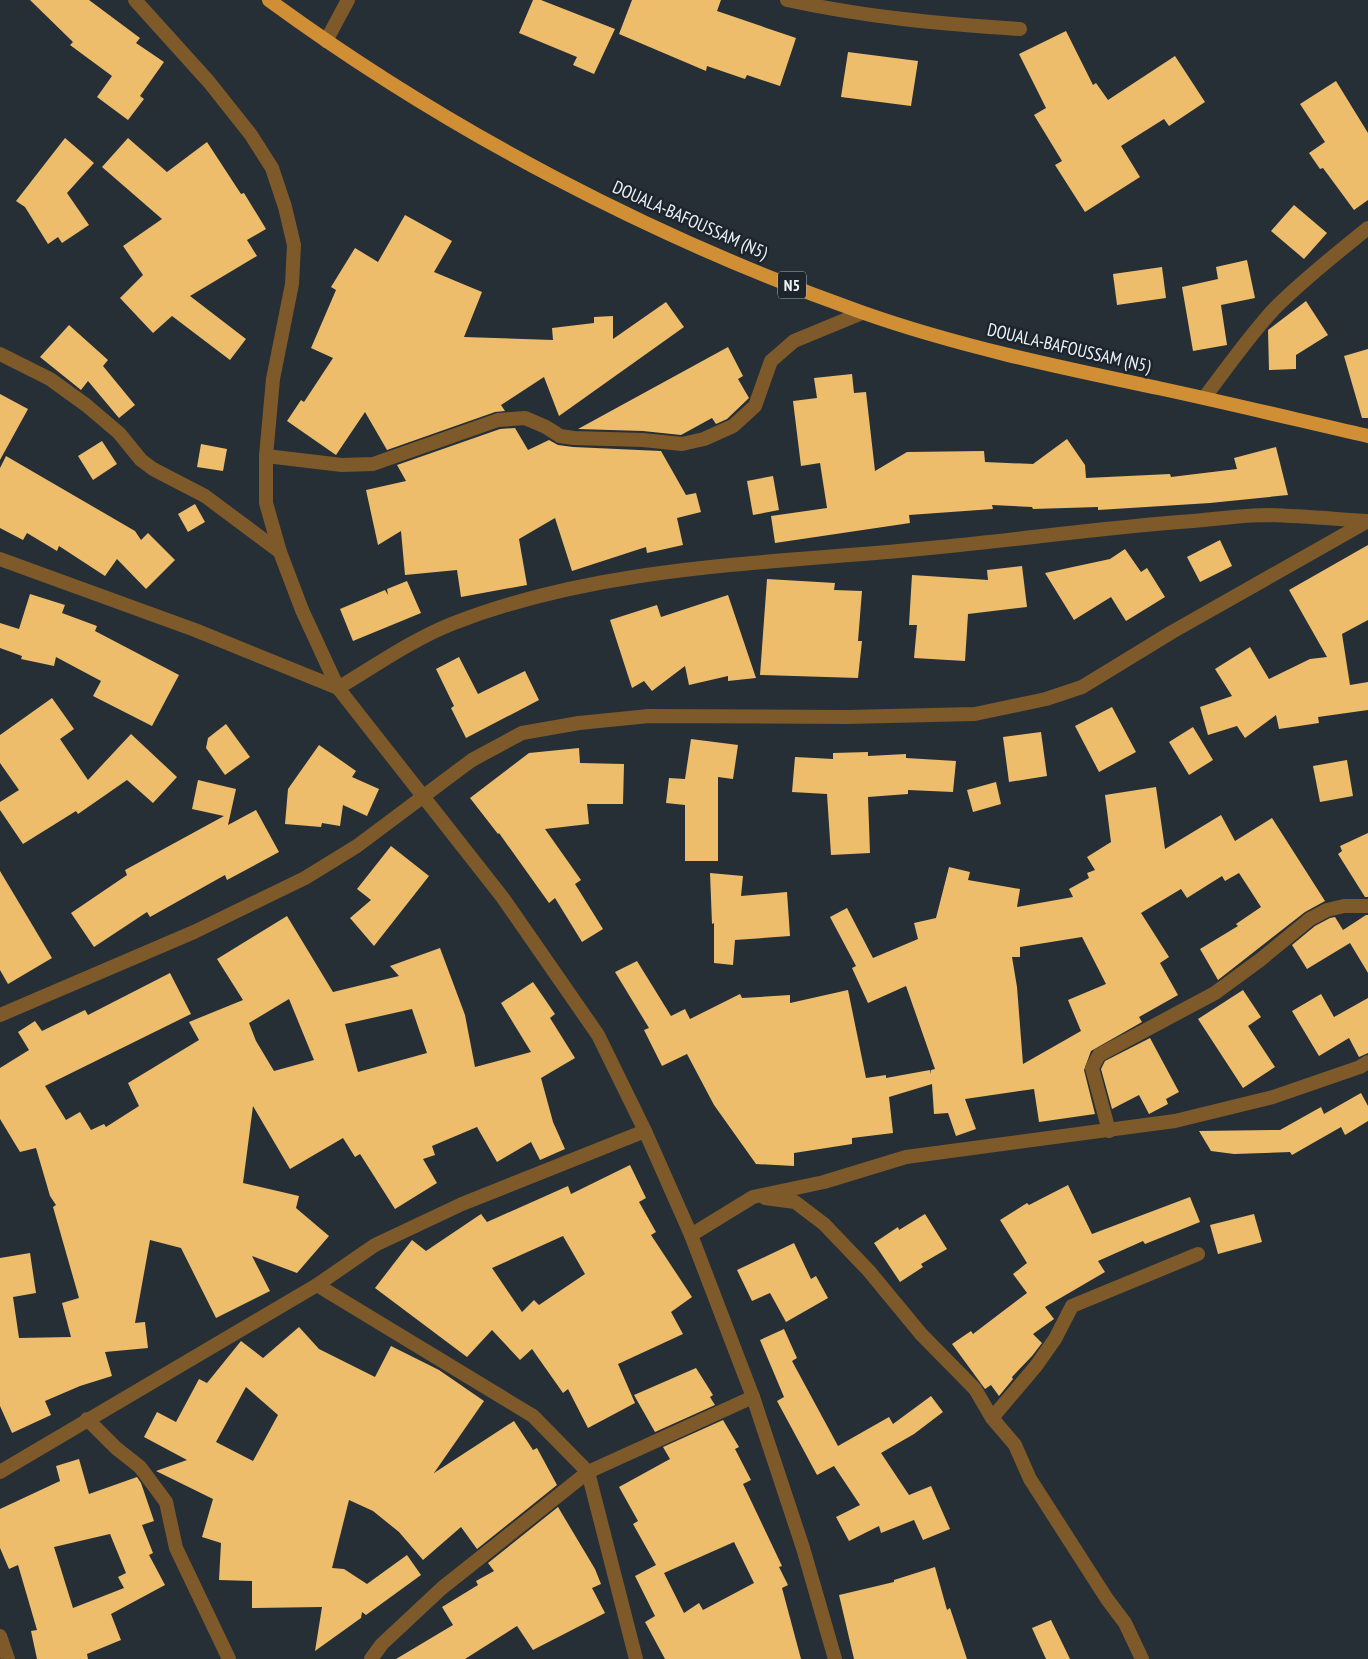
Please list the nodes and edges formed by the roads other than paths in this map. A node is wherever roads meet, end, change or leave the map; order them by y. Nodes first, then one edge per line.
1 (135, 0) edge
2 (270, 0) edge
3 (348, 0) edge
4 (787, 0) edge
5 (1020, 29) dead end
6 (326, 41) junction
7 (1368, 228) edge
8 (862, 313) junction
9 (0, 354) edge
10 (1204, 398) junction
11 (1368, 436) edge
12 (266, 456) junction
13 (1368, 521) edge
14 (280, 552) junction
15 (0, 560) edge
16 (338, 688) junction
17 (421, 796) junction
18 (1368, 906) edge
19 (0, 1015) edge
20 (1368, 1062) edge
21 (645, 1131) junction
22 (1110, 1131) junction
23 (753, 1197) junction
24 (691, 1235) junction
25 (1198, 1254) dead end
26 (317, 1285) junction
27 (753, 1397) junction
28 (992, 1418) junction
29 (87, 1419) junction
30 (0, 1472) edge
31 (588, 1472) junction
32 (0, 1636) edge
33 (8, 1659) edge
34 (228, 1659) edge
35 (371, 1659) edge
36 (636, 1659) edge
37 (835, 1659) edge
38 (1142, 1659) edge

1 - 12 street
2 - 6 highway, DOUALA-BAFOUSSAM (N5) / N5
3 - 6 street
4 - 5 street
6 - 8 highway, DOUALA-BAFOUSSAM (N5) / N5
7 - 10 street
8 - 10 highway, DOUALA-BAFOUSSAM (N5) / N5
8 - 12 street
9 - 14 street
10 - 11 highway, DOUALA-BAFOUSSAM (N5) / N5
12 - 14 street
13 - 16 street
13 - 17 street
14 - 16 street
15 - 16 street
16 - 17 street
17 - 19 street
17 - 21 street
18 - 22 street
20 - 22 street
21 - 24 street
21 - 26 street
22 - 23 street
23 - 24 street
23 - 28 street
24 - 27 street
25 - 28 street
26 - 29 street
26 - 31 street
27 - 31 street
27 - 37 street
28 - 38 street
29 - 30 street
29 - 34 street
31 - 35 street
31 - 36 street
32 - 33 street

